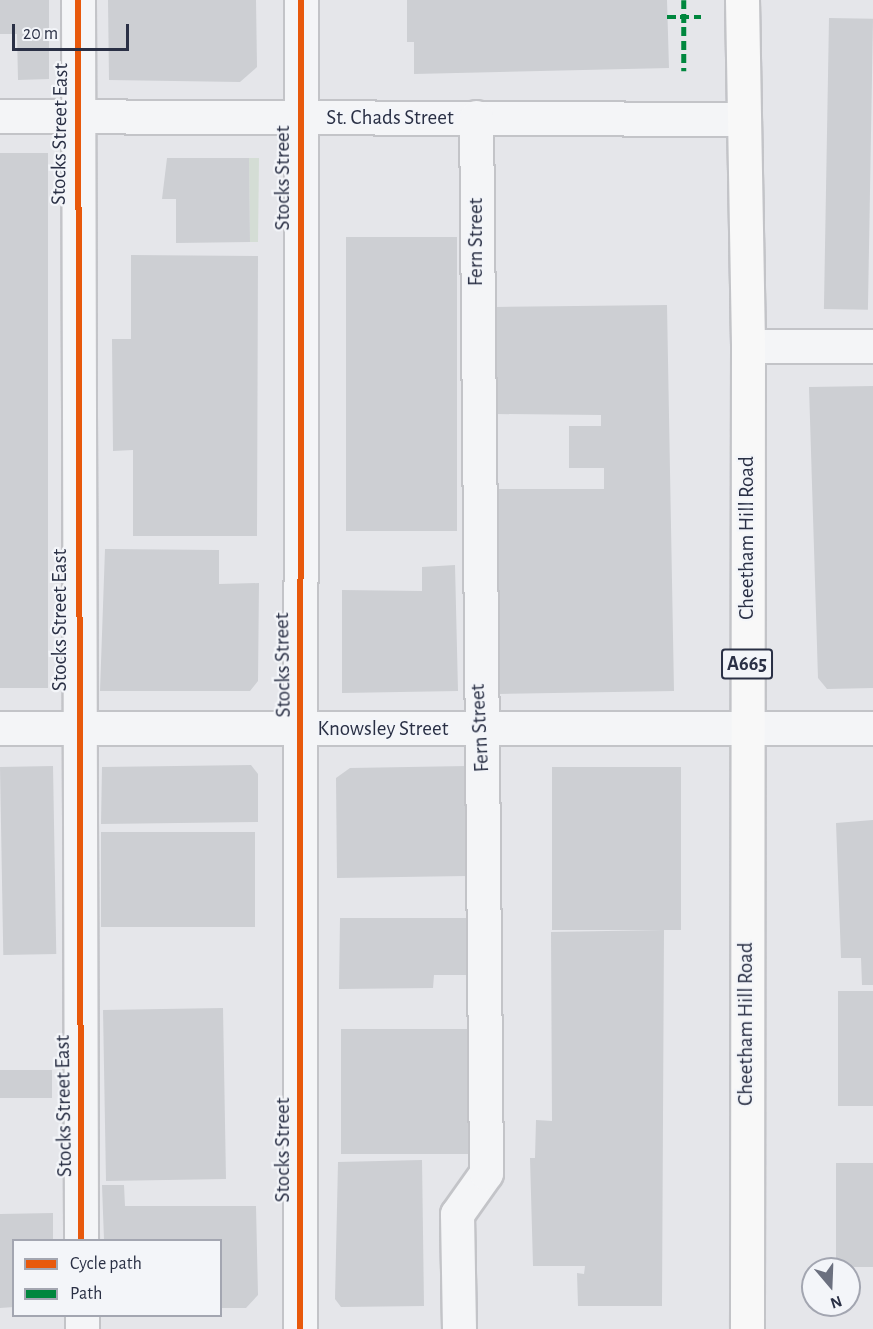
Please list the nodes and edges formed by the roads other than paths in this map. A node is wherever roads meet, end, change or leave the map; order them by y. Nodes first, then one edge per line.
1 (78, 0) edge
2 (301, 0) edge
3 (742, 0) edge
4 (0, 116) edge
5 (77, 116) junction
6 (476, 117) junction
7 (300, 118) junction
8 (744, 119) junction
9 (748, 346) junction
10 (873, 346) edge
11 (0, 728) edge
12 (77, 728) junction
13 (481, 728) junction
14 (873, 728) edge
15 (300, 729) junction
16 (747, 729) junction
17 (81, 1239) edge
18 (300, 1329) edge
19 (459, 1329) edge
20 (747, 1329) edge

1 - 5 street, Stocks Street East
2 - 7 street, Stocks Street
3 - 8 highway, Cheetham Hill Road / A665
4 - 5 street, St. Chads Street
5 - 7 street, St. Chads Street
5 - 12 street, Stocks Street East
6 - 7 street, St. Chads Street
6 - 8 street, St. Chads Street
6 - 13 street, Fern Street
7 - 15 street, Stocks Street
8 - 9 highway, Cheetham Hill Road / A665
9 - 10 street
9 - 16 highway, Cheetham Hill Road / A665
11 - 12 street, Knowsley Street
12 - 15 street, Knowsley Street
12 - 17 street, Stocks Street East
13 - 15 street, Knowsley Street
13 - 16 street, Knowsley Street
13 - 19 street, Fern Street
14 - 16 street, Knowsley Street
15 - 18 street, Stocks Street
16 - 20 highway, Cheetham Hill Road / A665

